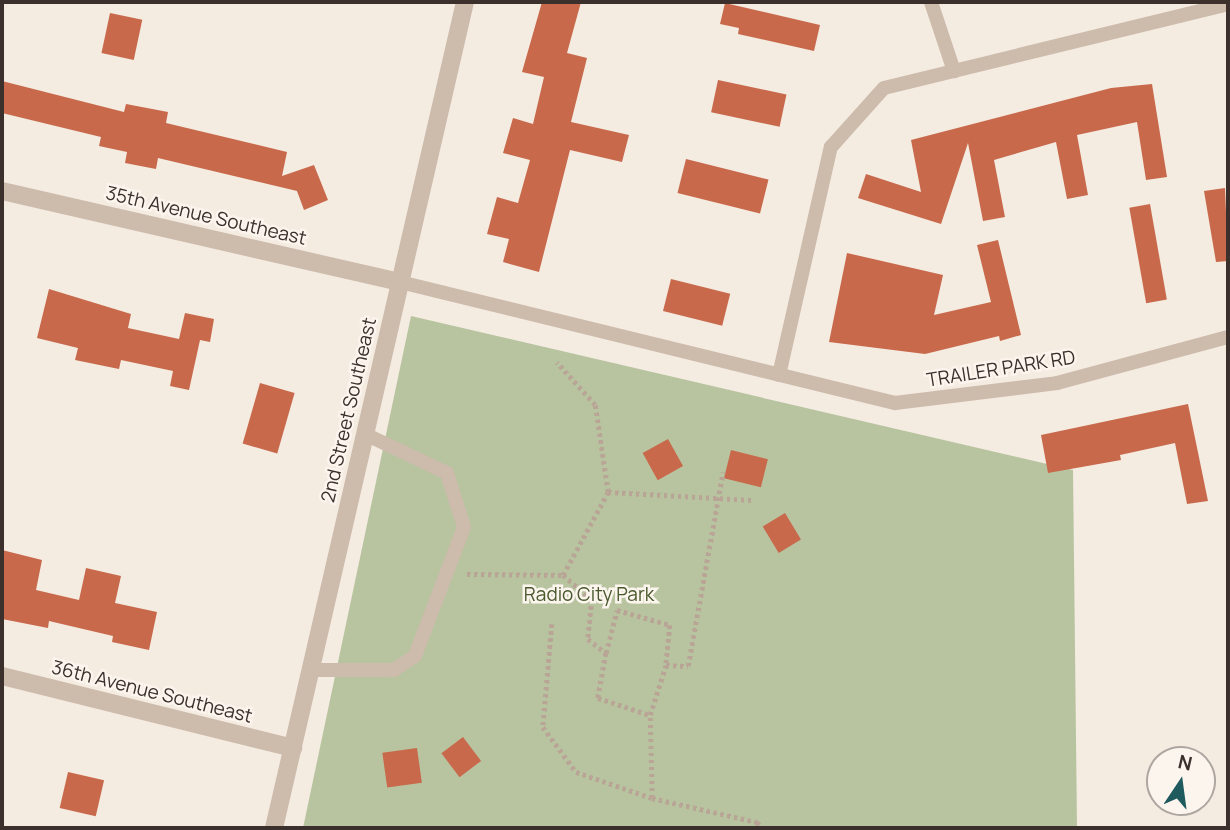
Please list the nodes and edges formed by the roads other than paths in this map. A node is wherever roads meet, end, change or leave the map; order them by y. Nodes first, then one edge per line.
1 (465, 2) edge
2 (931, 2) edge
3 (1228, 4) edge
4 (954, 71) junction
5 (2, 191) edge
6 (400, 282) junction
7 (1228, 337) edge
8 (779, 375) junction
9 (365, 434) junction
10 (311, 670) junction
11 (2, 676) edge
12 (293, 748) junction
13 (274, 828) edge

1 - 6 street, 2nd Street Southeast
2 - 4 lane
3 - 4 lane
4 - 8 lane
5 - 6 street, 35th Avenue Southeast
6 - 8 lane, TRAILER PARK RD
6 - 9 street, 2nd Street Southeast
7 - 8 lane, TRAILER PARK RD
9 - 10 street, 2nd Street Southeast
9 - 10 lane
10 - 12 street, 2nd Street Southeast
11 - 12 street, 36th Avenue Southeast
12 - 13 street, 2nd Street Southeast

